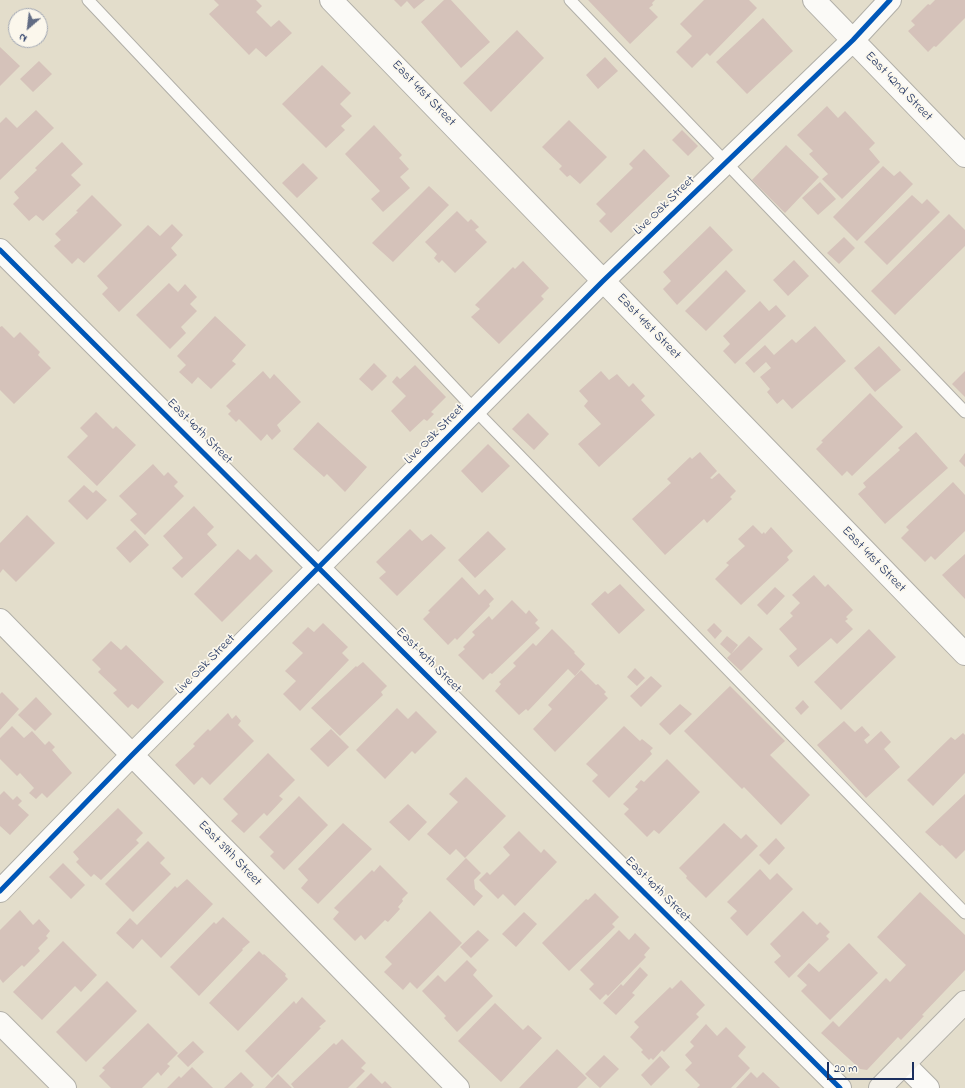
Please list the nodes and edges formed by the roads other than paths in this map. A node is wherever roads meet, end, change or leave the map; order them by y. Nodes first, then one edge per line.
1 (88, 0) edge
2 (331, 0) edge
3 (570, 0) edge
4 (814, 0) edge
5 (890, 0) edge
6 (853, 40) junction
7 (965, 156) edge
8 (726, 163) junction
9 (0, 250) edge
10 (603, 281) junction
11 (474, 410) junction
12 (965, 412) edge
13 (318, 567) junction
14 (0, 620) edge
15 (965, 654) edge
16 (132, 755) junction
17 (0, 890) edge
18 (965, 913) edge
19 (965, 1002) edge
20 (0, 1023) edge
21 (904, 1064) junction
22 (65, 1088) edge
23 (458, 1088) edge
24 (840, 1088) edge
25 (880, 1088) edge
26 (928, 1088) edge

1 - 11 lane
2 - 10 street, East 41st Street
3 - 8 lane
4 - 6 street, East 42nd Street
5 - 6 street, Live Oak Street
6 - 7 street, East 42nd Street
6 - 8 street, Live Oak Street
8 - 10 street, Live Oak Street
8 - 12 lane
9 - 13 street, East 40th Street
10 - 11 street, Live Oak Street
10 - 15 street, East 41st Street
11 - 13 street, Live Oak Street
11 - 18 lane
13 - 16 street, Live Oak Street
13 - 24 street, East 40th Street
14 - 16 street, East 39th Street
16 - 17 street, Live Oak Street
16 - 23 street, East 39th Street
19 - 21 main road
20 - 22 street
21 - 25 main road
21 - 26 street

